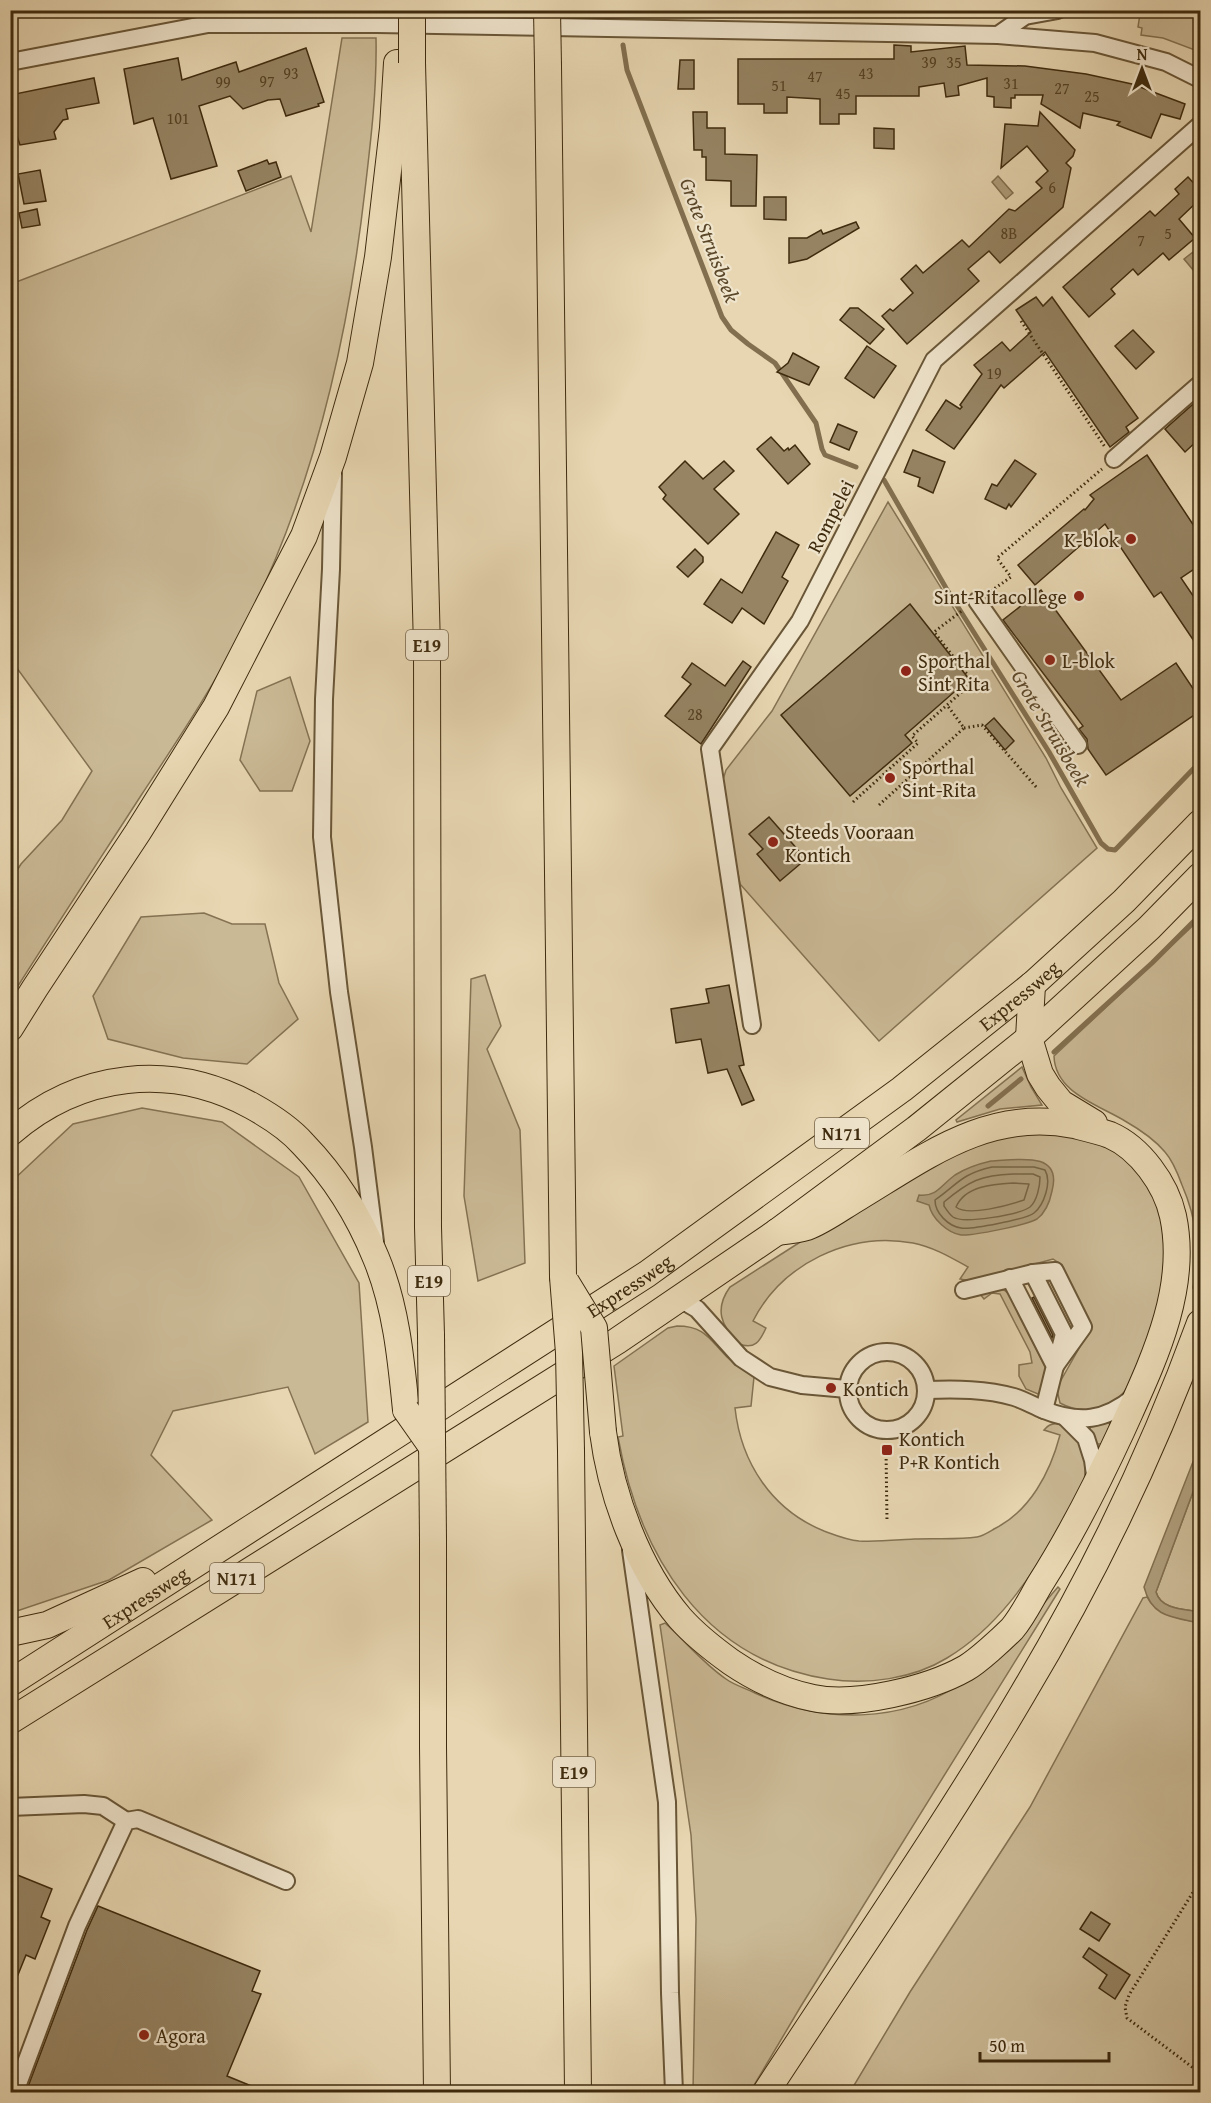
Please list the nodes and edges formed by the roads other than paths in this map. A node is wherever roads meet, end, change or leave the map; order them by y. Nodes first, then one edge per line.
1 (399, 10) edge
2 (412, 10) edge
3 (547, 10) edge
4 (1058, 10) edge
5 (998, 35) junction
6 (10, 62) edge
7 (405, 63) junction
8 (1200, 79) edge
9 (1200, 125) edge
10 (1200, 384) edge
11 (333, 457) junction
12 (1114, 459) road end
13 (971, 605) road end
14 (1078, 745) dead end
15 (1200, 823) edge
16 (1200, 876) edge
17 (1032, 985) junction
18 (752, 1025) dead end
19 (10, 1028) edge
20 (1029, 1038) junction
21 (10, 1133) edge
22 (1107, 1134) junction
23 (777, 1232) junction
24 (377, 1260) junction
25 (647, 1274) junction
26 (563, 1277) junction
27 (1010, 1278) junction
28 (964, 1290) dead end
29 (680, 1299) junction
30 (1200, 1323) edge
31 (1055, 1366) junction
32 (847, 1389) junction
33 (927, 1390) junction
34 (1137, 1395) junction
35 (1044, 1410) junction
36 (1066, 1418) junction
37 (432, 1447) junction
38 (1096, 1485) junction
39 (628, 1529) junction
40 (238, 1536) junction
41 (10, 1634) edge
42 (10, 1683) edge
43 (10, 1721) edge
44 (10, 1807) edge
45 (126, 1821) junction
46 (286, 1881) dead end
47 (15, 2092) edge
48 (437, 2092) edge
49 (578, 2092) edge
50 (674, 2092) edge
51 (766, 2092) edge

1 - 7 highway
2 - 7 highway, E19, bridge
3 - 26 highway, E19, bridge
4 - 5 street
5 - 6 street
5 - 8 street
7 - 11 highway
7 - 37 highway, E19, bridge
9 - 18 street, Rompelei
10 - 12 street
11 - 19 highway
11 - 24 street
13 - 14 street
15 - 17 highway, Expressweg / N171
16 - 20 highway, Expressweg / N171
17 - 20 highway
17 - 25 highway, Expressweg / N171
20 - 22 highway
20 - 23 highway, Expressweg / N171
21 - 24 highway
22 - 23 highway
22 - 34 highway
23 - 29 highway, Expressweg / N171
24 - 37 highway, bridge
25 - 29 highway
25 - 40 highway, Expressweg / N171
26 - 39 highway, bridge
26 - 49 highway, E19, bridge
27 - 28 street
27 - 31 street
27 - 31 street
29 - 32 street
29 - 43 highway, Expressweg / N171
30 - 51 highway
31 - 35 street
32 - 33 street
32 - 33 street
33 - 35 street
34 - 36 street
34 - 38 highway
35 - 36 street
36 - 38 street
37 - 48 highway, E19, bridge
38 - 39 highway
39 - 50 street
40 - 41 highway
40 - 42 highway, Expressweg / N171
44 - 45 street
45 - 46 street
45 - 47 street

